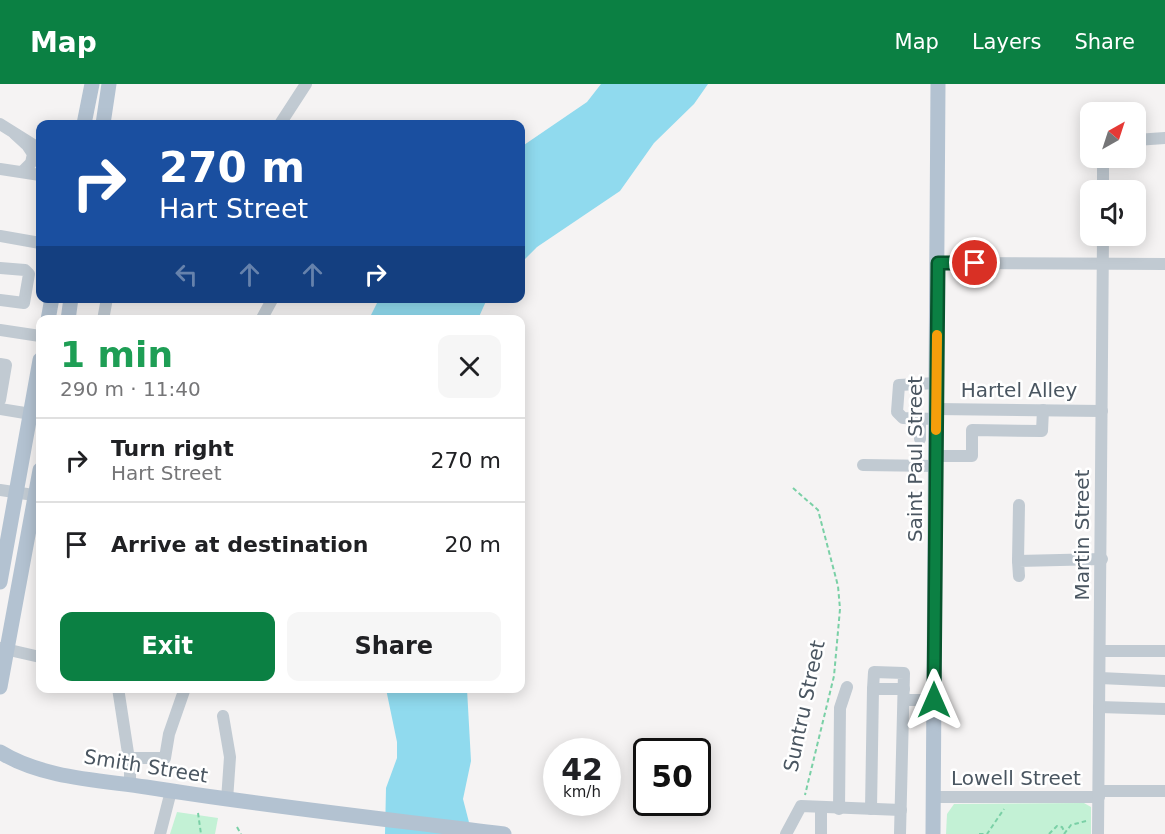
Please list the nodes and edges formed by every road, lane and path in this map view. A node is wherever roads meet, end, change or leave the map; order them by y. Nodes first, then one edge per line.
1 (92, 84) edge
2 (109, 84) edge
3 (306, 84) edge
4 (938, 84) edge
5 (85, 120) edge
6 (104, 120) edge
7 (283, 120) edge
8 (0, 124) edge
9 (15, 134) junction
10 (1165, 138) edge
11 (1146, 139) edge
12 (36, 147) edge
13 (0, 169) edge
14 (22, 172) junction
15 (36, 174) edge
16 (0, 236) edge
17 (36, 242) edge
18 (1103, 246) edge
19 (938, 263) junction
20 (1103, 264) junction
21 (1165, 264) edge
22 (0, 268) edge
23 (0, 300) edge
24 (0, 330) edge
25 (36, 335) edge
26 (0, 364) edge
27 (936, 383) junction
28 (36, 384) edge
29 (0, 400) edge
30 (0, 409) edge
31 (1043, 410) junction
32 (1102, 411) junction
33 (31, 414) junction
34 (930, 416) junction
35 (920, 439) dead end
36 (935, 461) junction
37 (863, 465) dead end
38 (793, 488) dead end
39 (0, 490) edge
40 (17, 493) junction
41 (36, 496) edge
42 (36, 505) edge
43 (1019, 505) dead end
44 (1102, 559) junction
45 (1018, 561) junction
46 (1019, 576) dead end
47 (0, 582) edge
48 (3, 649) edge
49 (1102, 651) junction
50 (1165, 651) edge
51 (36, 656) edge
52 (1100, 678) junction
53 (1165, 681) edge
54 (0, 687) edge
55 (847, 687) dead end
56 (119, 693) edge
57 (183, 693) edge
58 (904, 695) junction
59 (934, 700) junction
60 (1100, 707) junction
61 (1165, 709) edge
62 (223, 716) dead end
63 (0, 752) edge
64 (129, 758) junction
65 (130, 785) junction
66 (171, 791) junction
67 (1165, 791) edge
68 (1099, 794) junction
69 (933, 797) junction
70 (227, 800) junction
71 (801, 806) junction
72 (1004, 808) dead end
73 (821, 809) junction
74 (839, 809) junction
75 (871, 809) junction
76 (901, 810) junction
77 (198, 813) dead end
78 (1086, 821) dead end
79 (1071, 825) junction
80 (237, 827) dead end
81 (1062, 827) junction
82 (160, 834) edge
83 (201, 834) edge
84 (241, 834) edge
85 (504, 834) edge
86 (786, 834) edge
87 (821, 834) edge
88 (900, 834) edge
89 (933, 834) edge
90 (979, 834) edge
91 (1049, 834) edge
92 (1063, 834) edge
93 (1098, 834) edge

1 - 5 main road
2 - 6 main road
3 - 7 street
4 - 19 main road, Saint Paul Street
8 - 9 street
9 - 12 street
9 - 14 street
10 - 11 street
13 - 14 street
14 - 15 street
16 - 17 street
18 - 20 street, Martin Street
19 - 20 street
19 - 27 main road, Saint Paul Street
20 - 21 street
20 - 32 street, Martin Street
22 - 23 street
24 - 25 street
26 - 29 street
27 - 34 main road, Saint Paul Street
27 - 34 street
28 - 33 main road
30 - 33 street
31 - 32 street, Hartel Alley
31 - 34 street, Hartel Alley
31 - 36 street
32 - 44 street, Martin Street
33 - 40 main road
34 - 35 street
34 - 36 main road, Saint Paul Street
36 - 37 street
36 - 59 main road, Saint Paul Street
38 - 71 path, Suntru Street
39 - 40 street
40 - 41 street
40 - 47 main road
42 - 48 main road
43 - 45 street
44 - 45 street
44 - 49 street, Martin Street
45 - 46 street
48 - 51 street
48 - 54 main road
49 - 50 street
49 - 52 street, Martin Street
52 - 53 street
52 - 60 street, Martin Street
55 - 74 street
56 - 64 street
57 - 64 street
58 - 59 street
58 - 75 street
58 - 76 street
59 - 69 main road, Saint Paul Street
60 - 61 street
60 - 68 street, Martin Street
62 - 70 street
63 - 65 main road, Smith Street
64 - 65 street
65 - 66 main road, Smith Street
66 - 70 main road, Smith Street
66 - 82 street
67 - 68 street, Lowell Street
68 - 69 street, Lowell Street
68 - 93 street, Martin Street
69 - 89 main road, Saint Paul Street
70 - 85 main road, Smith Street
71 - 73 street
71 - 86 street
72 - 90 path
73 - 74 street
73 - 87 street
74 - 75 street
75 - 76 street
76 - 88 street
77 - 83 path
78 - 79 path
79 - 81 path
79 - 92 path
80 - 84 path
81 - 91 path
81 - 92 path

